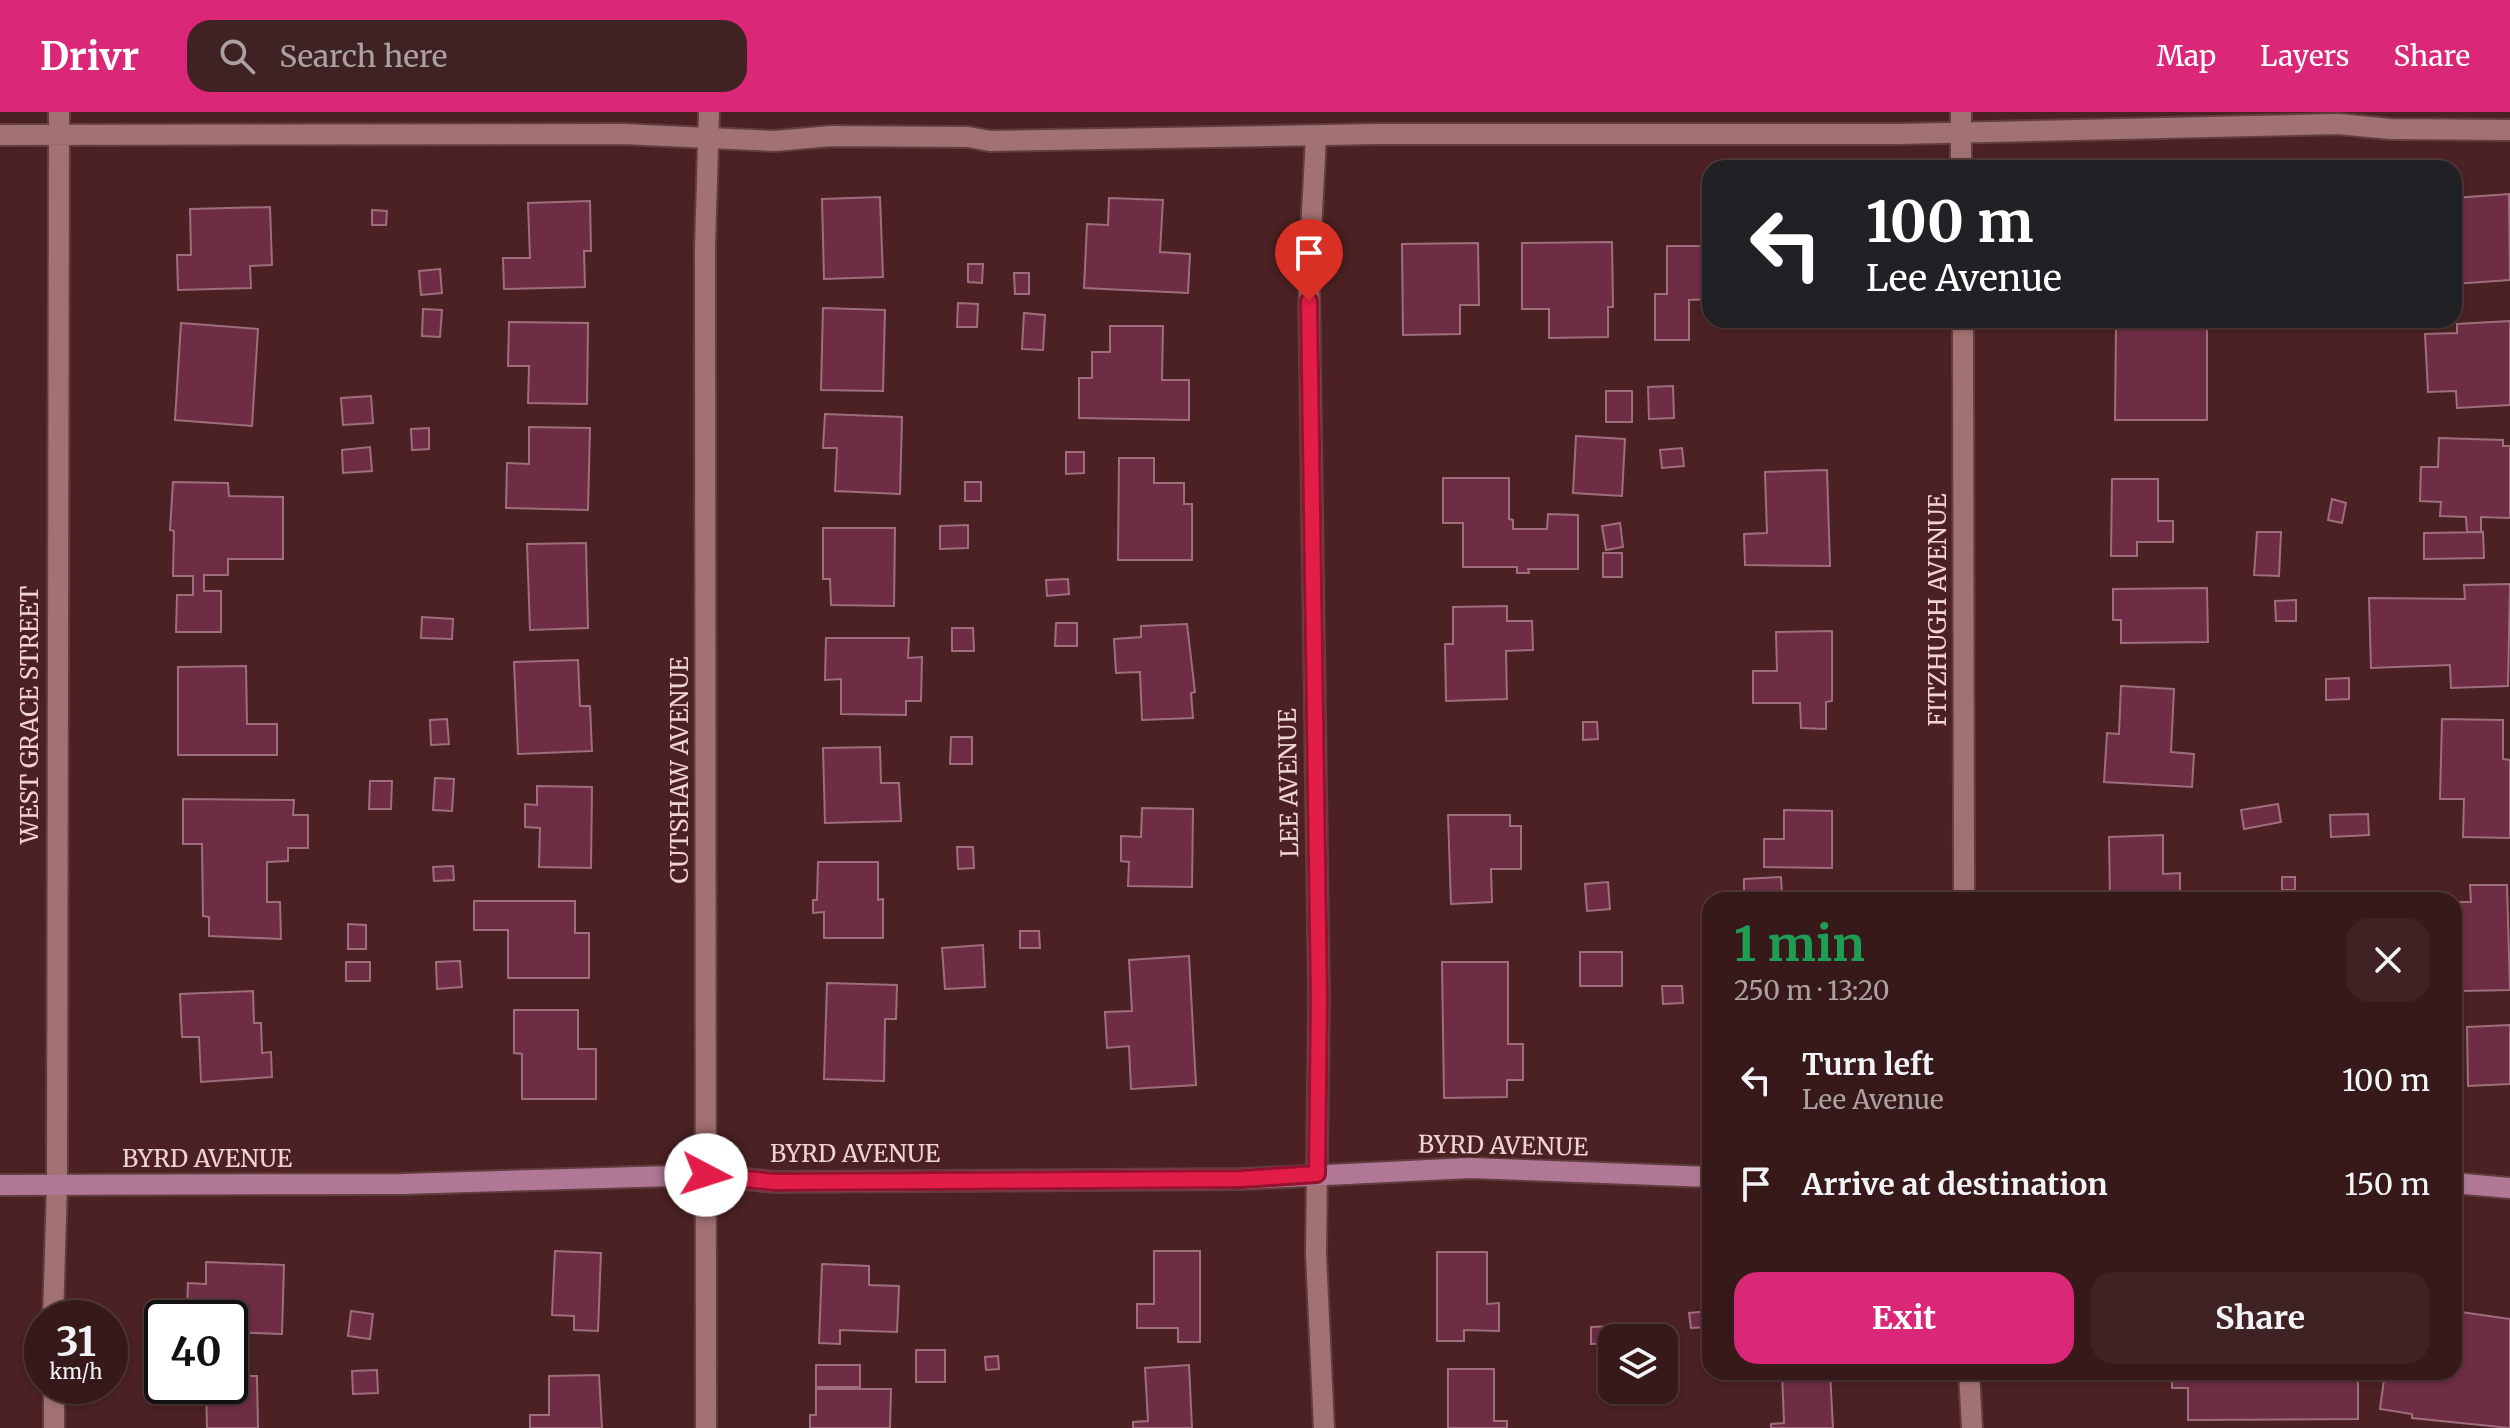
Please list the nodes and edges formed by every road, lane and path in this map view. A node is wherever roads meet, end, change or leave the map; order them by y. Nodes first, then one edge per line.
1 (59, 112) edge
2 (709, 112) edge
3 (1961, 121) edge
4 (2510, 130) edge
5 (58, 134) junction
6 (0, 135) edge
7 (1316, 136) junction
8 (708, 138) junction
9 (1961, 160) edge
10 (1963, 328) edge
11 (1964, 892) edge
12 (1317, 1174) junction
13 (706, 1175) junction
14 (1702, 1177) edge
15 (2462, 1184) edge
16 (0, 1185) edge
17 (57, 1185) junction
18 (2510, 1188) edge
19 (54, 1300) edge
20 (1969, 1380) edge
21 (54, 1404) edge
22 (54, 1428) edge
23 (706, 1428) edge
24 (1324, 1428) edge
25 (1972, 1428) edge

1 - 5 street, WEST GRACE STREET
2 - 8 street, CUTSHAW AVENUE
3 - 4 street
3 - 7 street
3 - 9 street
5 - 6 street
5 - 8 street
5 - 17 street, WEST GRACE STREET
7 - 8 street
7 - 12 street, LEE AVENUE
8 - 13 street, CUTSHAW AVENUE
10 - 11 street, FITZHUGH AVENUE
12 - 13 street, BYRD AVENUE
12 - 14 street, BYRD AVENUE
12 - 24 street, LEE AVENUE
13 - 17 street, BYRD AVENUE
13 - 23 street, CUTSHAW AVENUE
15 - 18 street
16 - 17 street, BYRD AVENUE
17 - 19 street, WEST GRACE STREET
20 - 25 street
21 - 22 street

